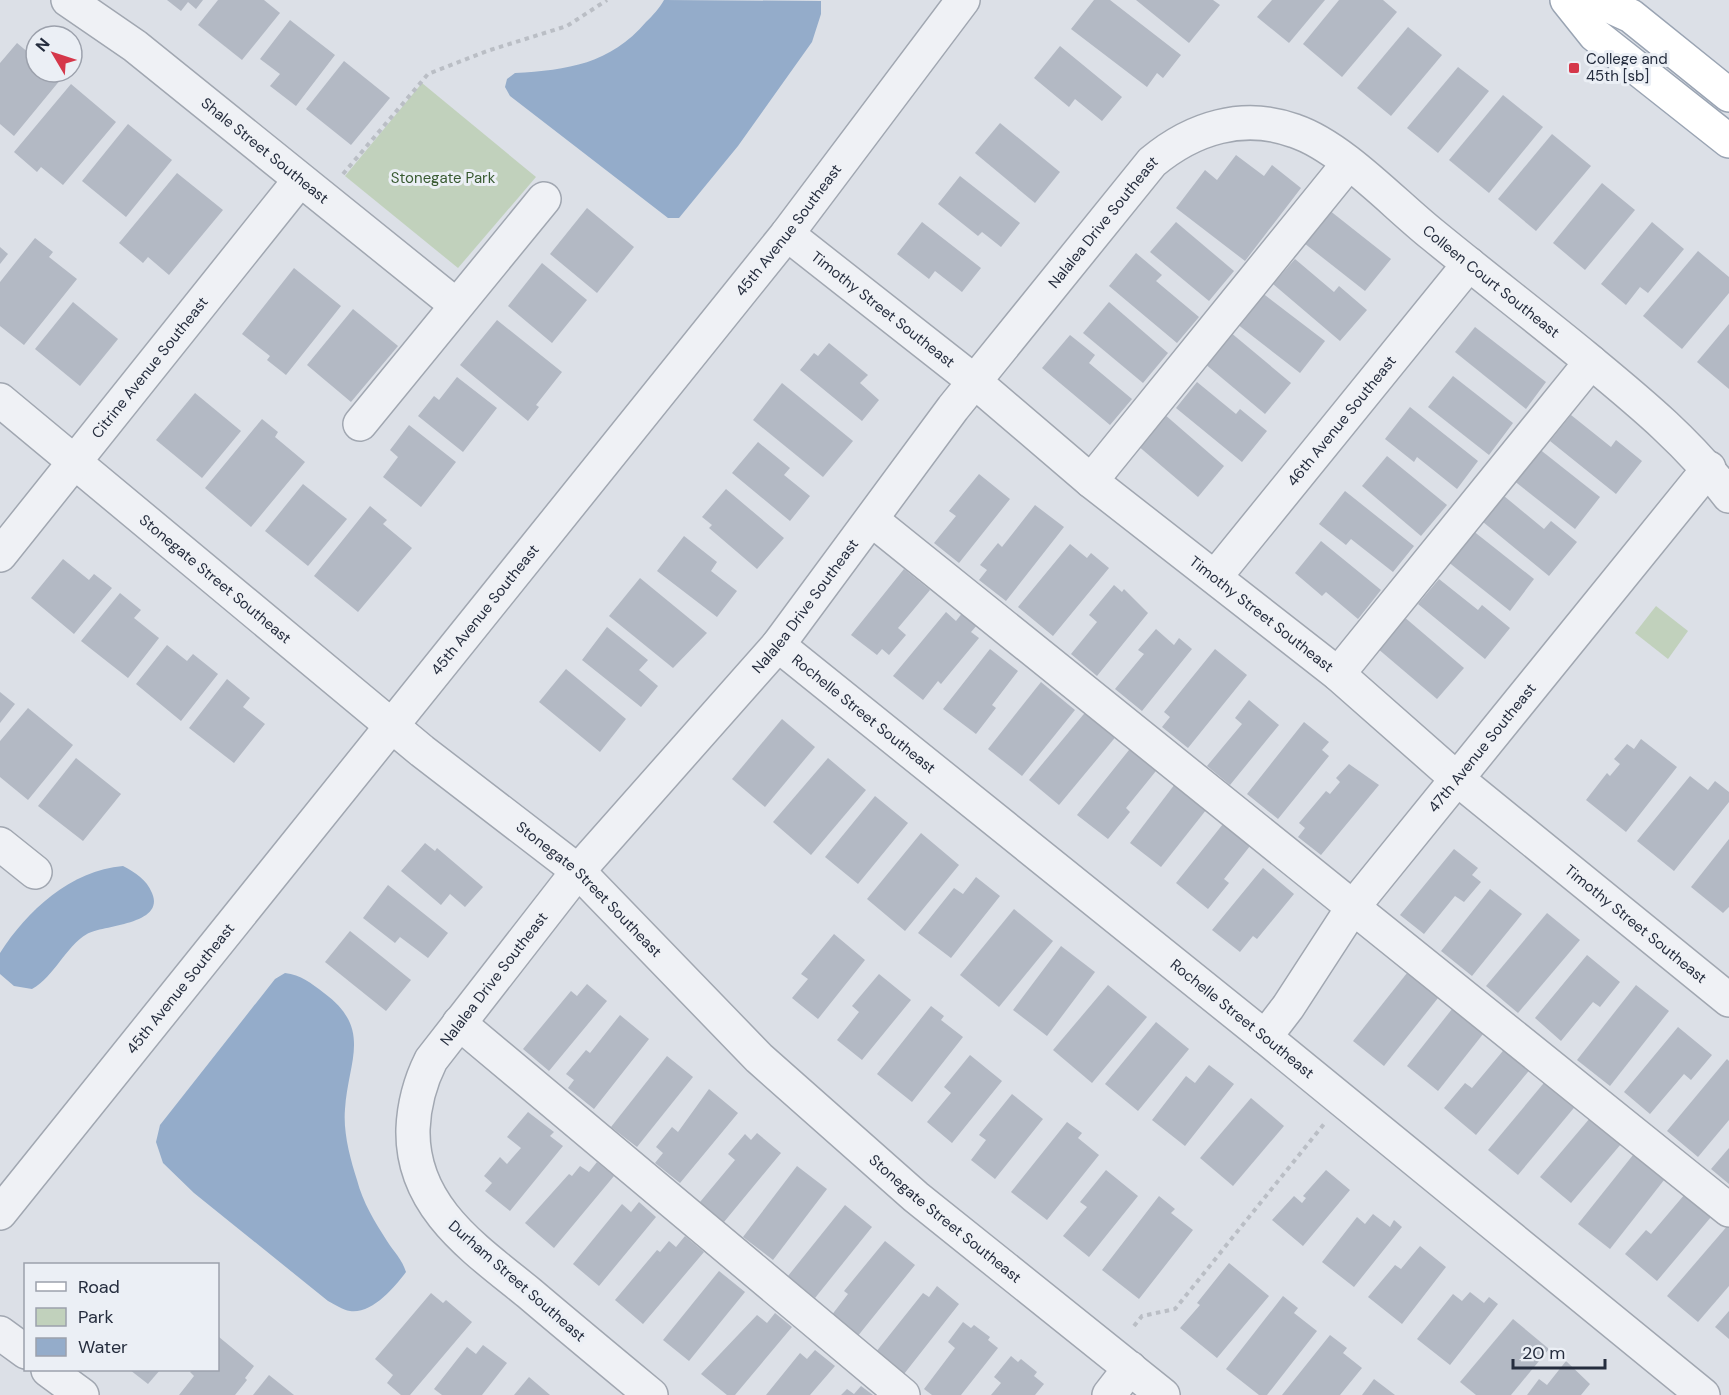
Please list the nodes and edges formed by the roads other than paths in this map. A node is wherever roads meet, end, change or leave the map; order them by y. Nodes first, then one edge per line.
1 (68, 0) edge
2 (963, 0) edge
3 (1567, 0) edge
4 (1596, 0) edge
5 (1729, 95) edge
6 (1221, 126) joint
7 (1729, 141) edge
8 (1348, 164) junction
9 (299, 181) junction
10 (544, 199) dead end
11 (787, 234) junction
12 (1469, 264) junction
13 (456, 305) junction
14 (1591, 362) junction
15 (974, 381) junction
16 (0, 400) edge
17 (360, 424) dead end
18 (74, 462) junction
19 (1709, 468) junction
20 (1091, 481) junction
21 (1729, 496) edge
22 (872, 520) junction
23 (0, 555) edge
24 (1215, 577) junction
25 (778, 645) junction
26 (1338, 674) junction
27 (391, 725) junction
28 (1456, 778) junction
29 (0, 844) edge
30 (578, 871) junction
31 (35, 872) dead end
32 (1353, 907) junction
33 (1729, 1000) edge
34 (459, 1023) junction
35 (1265, 1037) junction
36 (414, 1110) joint
37 (1729, 1210) edge
38 (0, 1213) edge
39 (0, 1333) edge
40 (24, 1351) edge
41 (1130, 1368) junction
42 (49, 1371) edge
43 (82, 1395) edge
44 (651, 1395) edge
45 (903, 1395) edge
46 (1109, 1395) edge
47 (1164, 1395) edge
48 (1703, 1395) edge

1 - 9 street, Shale Street Southeast
2 - 11 street, 45th Avenue Southeast
3 - 7 main road
4 - 5 main road
6 - 8 street, Colleen Court Southeast
6 - 15 street, Nalalea Drive Southeast
8 - 12 street, Colleen Court Southeast
8 - 20 street
9 - 13 street, Shale Street Southeast
9 - 18 street, Citrine Avenue Southeast
10 - 13 street
11 - 15 street, Timothy Street Southeast
11 - 27 street, 45th Avenue Southeast
12 - 14 street, Colleen Court Southeast
12 - 24 street, 46th Avenue Southeast
13 - 17 street
14 - 19 street, Colleen Court Southeast
14 - 26 street
15 - 20 street, Timothy Street Southeast
15 - 22 street, Nalalea Drive Southeast
16 - 18 street, Stonegate Street Southeast
18 - 23 street, Citrine Avenue Southeast
18 - 27 street, Stonegate Street Southeast
19 - 21 street, Colleen Court Southeast
19 - 28 street, 47th Avenue Southeast
20 - 24 street, Timothy Street Southeast
22 - 25 street, Nalalea Drive Southeast
22 - 32 street
24 - 26 street, Timothy Street Southeast
25 - 30 street, Nalalea Drive Southeast
25 - 35 street, Rochelle Street Southeast
26 - 28 street, Timothy Street Southeast
27 - 30 street, Stonegate Street Southeast
27 - 38 street, 45th Avenue Southeast
28 - 32 street, 47th Avenue Southeast
28 - 33 street, Timothy Street Southeast
29 - 31 street
30 - 34 street, Nalalea Drive Southeast
30 - 41 street, Stonegate Street Southeast
32 - 35 street, 47th Avenue Southeast
32 - 37 street
34 - 36 street, Nalalea Drive Southeast
34 - 45 street
35 - 48 street, Rochelle Street Southeast
36 - 44 street, Durham Street Southeast
39 - 40 street
41 - 46 street
41 - 47 street, Stonegate Street Southeast
42 - 43 street

